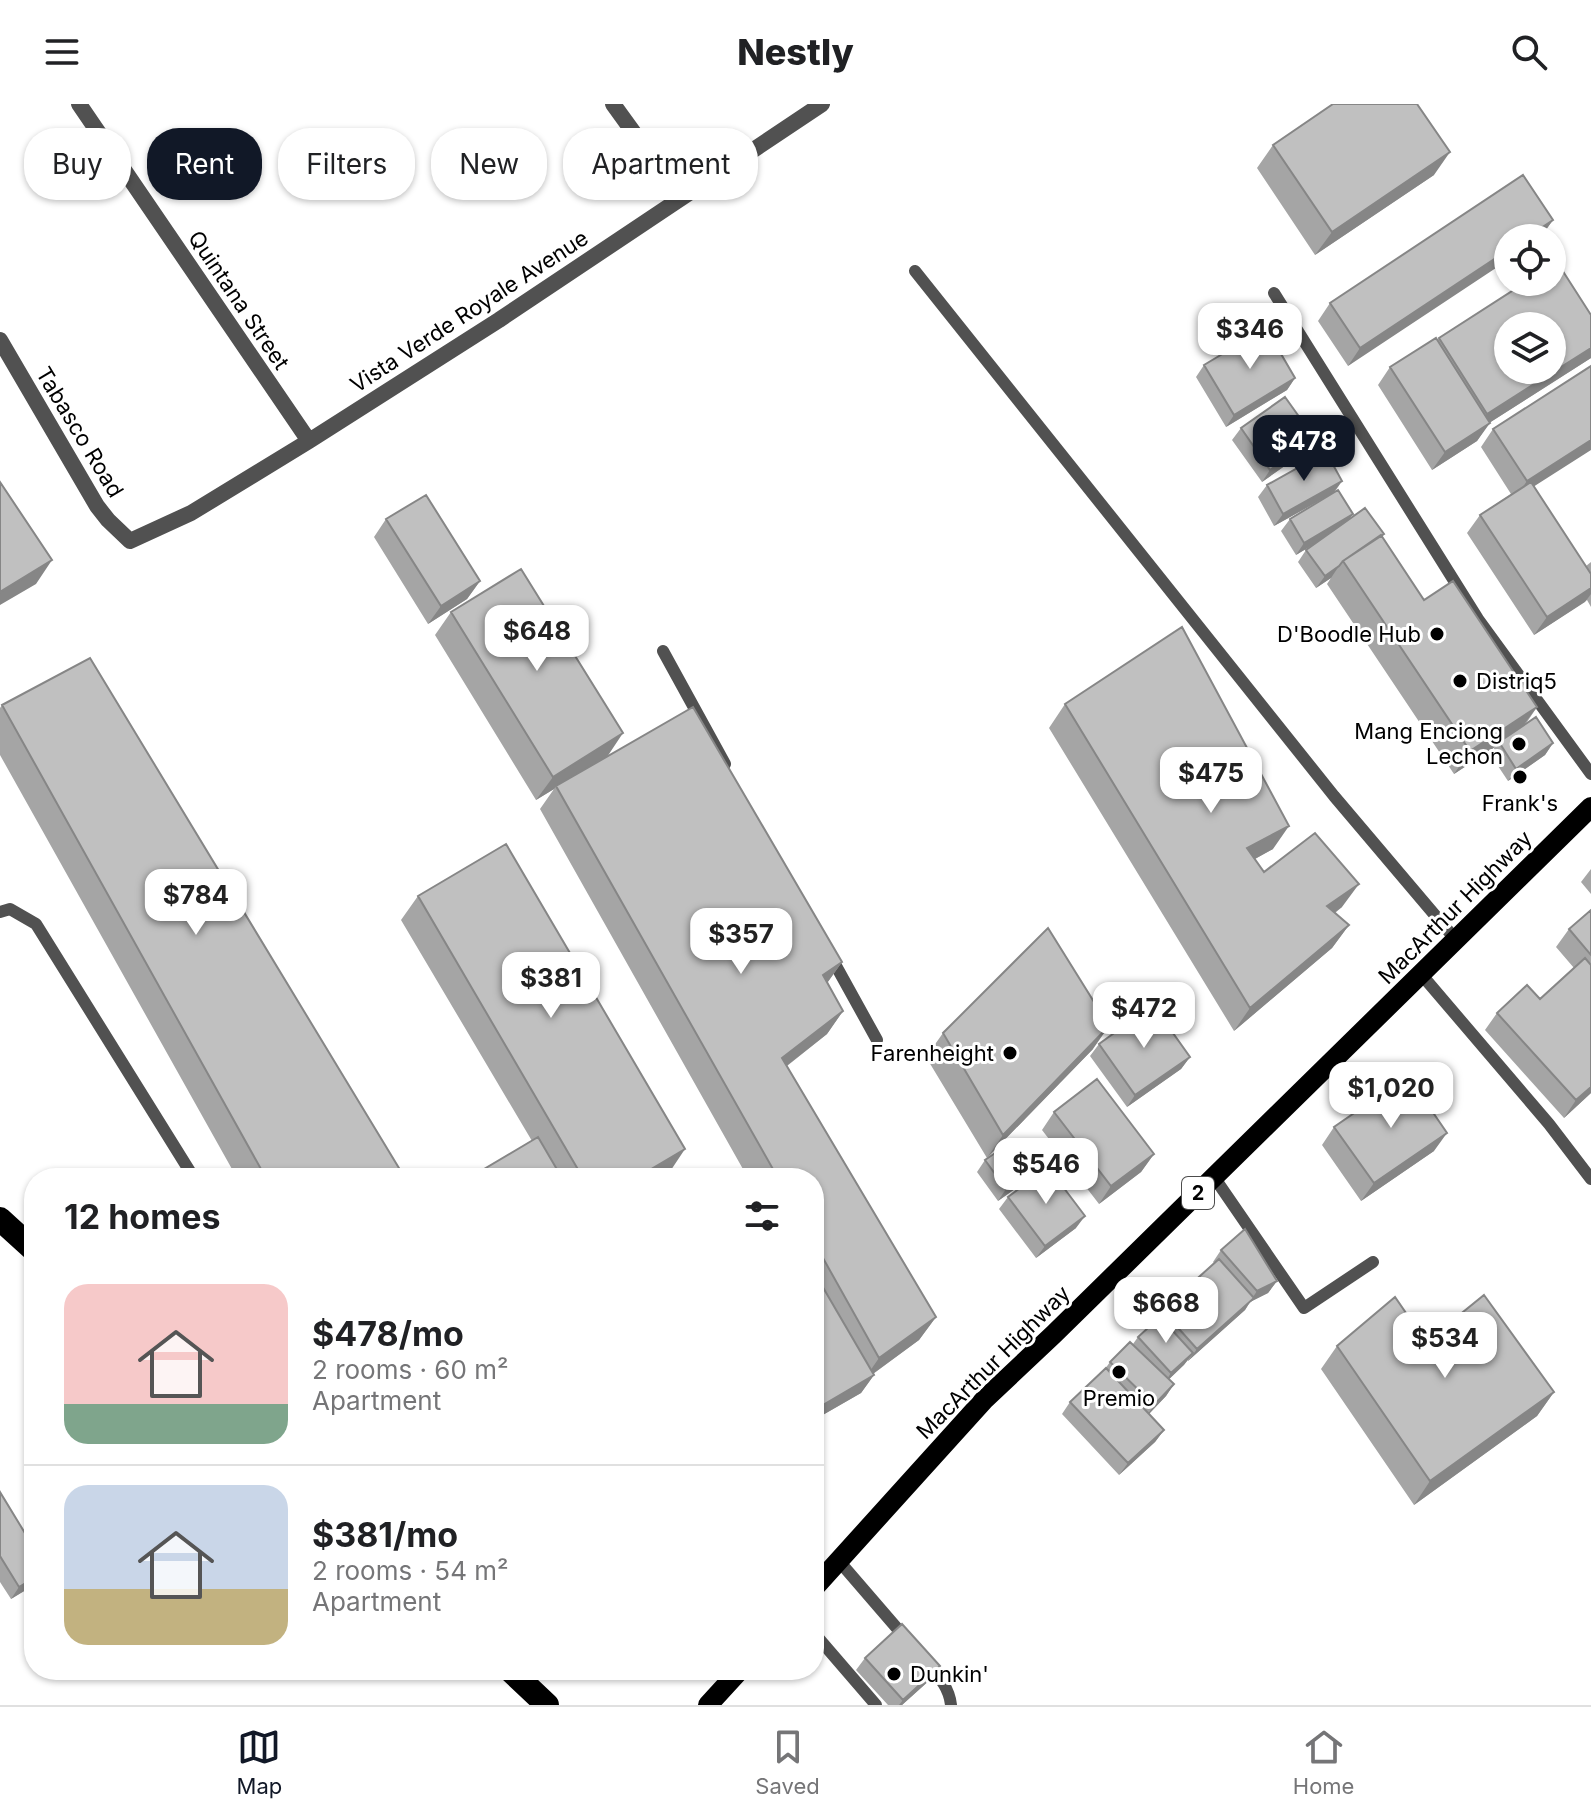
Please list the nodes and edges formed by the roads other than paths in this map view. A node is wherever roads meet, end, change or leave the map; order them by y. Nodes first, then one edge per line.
1 (79, 104) edge
2 (613, 104) edge
3 (822, 104) edge
4 (630, 128) edge
5 (758, 147) edge
6 (678, 200) edge
7 (915, 271) dead end
8 (1274, 293) dead end
9 (0, 340) edge
10 (309, 441) junction
11 (130, 541) joint
12 (663, 651) dead end
13 (1591, 774) edge
14 (732, 776) edge
15 (1591, 807) edge
16 (0, 912) edge
17 (1456, 940) junction
18 (823, 942) edge
19 (1421, 974) junction
20 (877, 1040) dead end
21 (188, 1168) edge
22 (1214, 1177) junction
23 (1591, 1179) edge
24 (0, 1219) edge
25 (24, 1241) edge
26 (1373, 1262) dead end
27 (839, 1561) junction
28 (824, 1577) edge
29 (824, 1645) edge
30 (521, 1680) edge
31 (731, 1680) edge
32 (547, 1705) edge
33 (708, 1705) edge
34 (876, 1705) edge
35 (951, 1705) edge

1 - 10 street, Quintana Street
2 - 4 street
3 - 5 street, Vista Verde Royale Avenue
6 - 10 street, Vista Verde Royale Avenue
7 - 17 lane
8 - 13 lane
9 - 11 street, Tabasco Road
10 - 11 street, Vista Verde Royale Avenue
12 - 14 lane
15 - 17 main road, MacArthur Highway / 2
16 - 21 lane
17 - 19 main road, MacArthur Highway / 2
18 - 20 lane
19 - 22 main road, MacArthur Highway / 2
19 - 23 lane
22 - 26 lane
22 - 27 main road, MacArthur Highway / 2
24 - 25 highway
27 - 28 main road, MacArthur Highway / 2
27 - 35 lane
29 - 34 lane
30 - 32 highway
31 - 33 main road

